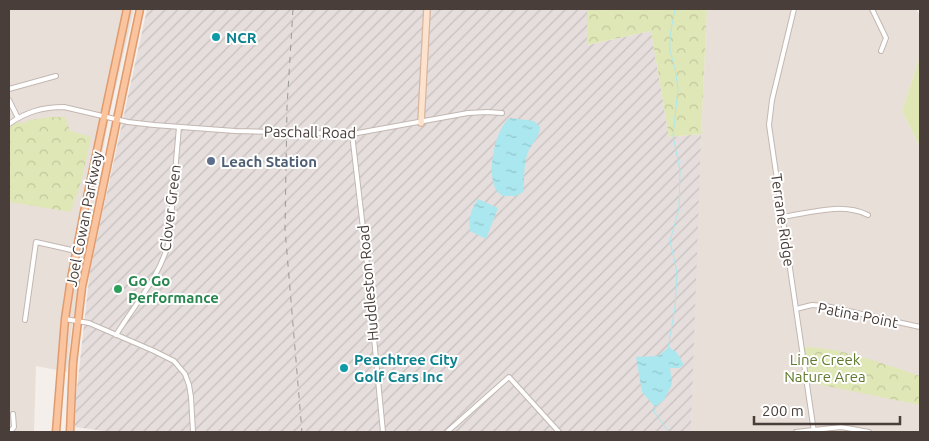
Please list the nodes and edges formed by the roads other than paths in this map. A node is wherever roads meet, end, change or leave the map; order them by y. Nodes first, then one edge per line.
1 (127, 9) edge
2 (140, 9) edge
3 (428, 9) edge
4 (794, 9) edge
5 (872, 9) edge
6 (881, 51) dead end
7 (56, 76) dead end
8 (9, 89) edge
9 (9, 100) edge
10 (502, 113) dead end
11 (105, 116) junction
12 (18, 118) junction
13 (117, 119) junction
14 (421, 123) junction
15 (9, 124) edge
16 (179, 127) junction
17 (352, 134) junction
18 (868, 215) dead end
19 (782, 217) junction
20 (76, 251) junction
21 (796, 310) junction
22 (65, 319) junction
23 (25, 320) dead end
24 (78, 320) junction
25 (920, 328) edge
26 (116, 335) junction
27 (13, 414) dead end
28 (813, 431) edge
29 (10, 432) edge
30 (56, 432) edge
31 (70, 432) edge
32 (193, 432) edge
33 (383, 432) edge
34 (447, 432) edge
35 (559, 432) edge
36 (796, 432) edge
37 (869, 432) edge

1 - 11 main road, Joel Cowan Parkway
2 - 13 main road, Joel Cowan Parkway
3 - 14 street
4 - 19 street, Terrane Ridge
5 - 6 street
7 - 8 street
9 - 12 street
10 - 14 street, Paschall Road
11 - 12 street, Paschall Road
11 - 13 street, Paschall Road
11 - 20 main road, Joel Cowan Parkway
12 - 15 street, Paschall Road
13 - 16 street, Paschall Road
13 - 24 main road, Joel Cowan Parkway
14 - 17 street, Paschall Road
16 - 17 street, Paschall Road
16 - 26 street, Clover Green
17 - 33 street, Huddleston Road
18 - 19 street
19 - 21 street, Terrane Ridge
20 - 22 main road, Joel Cowan Parkway
20 - 23 street
21 - 25 street, Patina Point
21 - 28 street, Terrane Ridge
22 - 24 street
22 - 30 main road, Joel Cowan Parkway
24 - 26 street
24 - 31 main road, Joel Cowan Parkway
26 - 32 street
27 - 29 street
28 - 36 street
28 - 37 street
34 - 35 street

